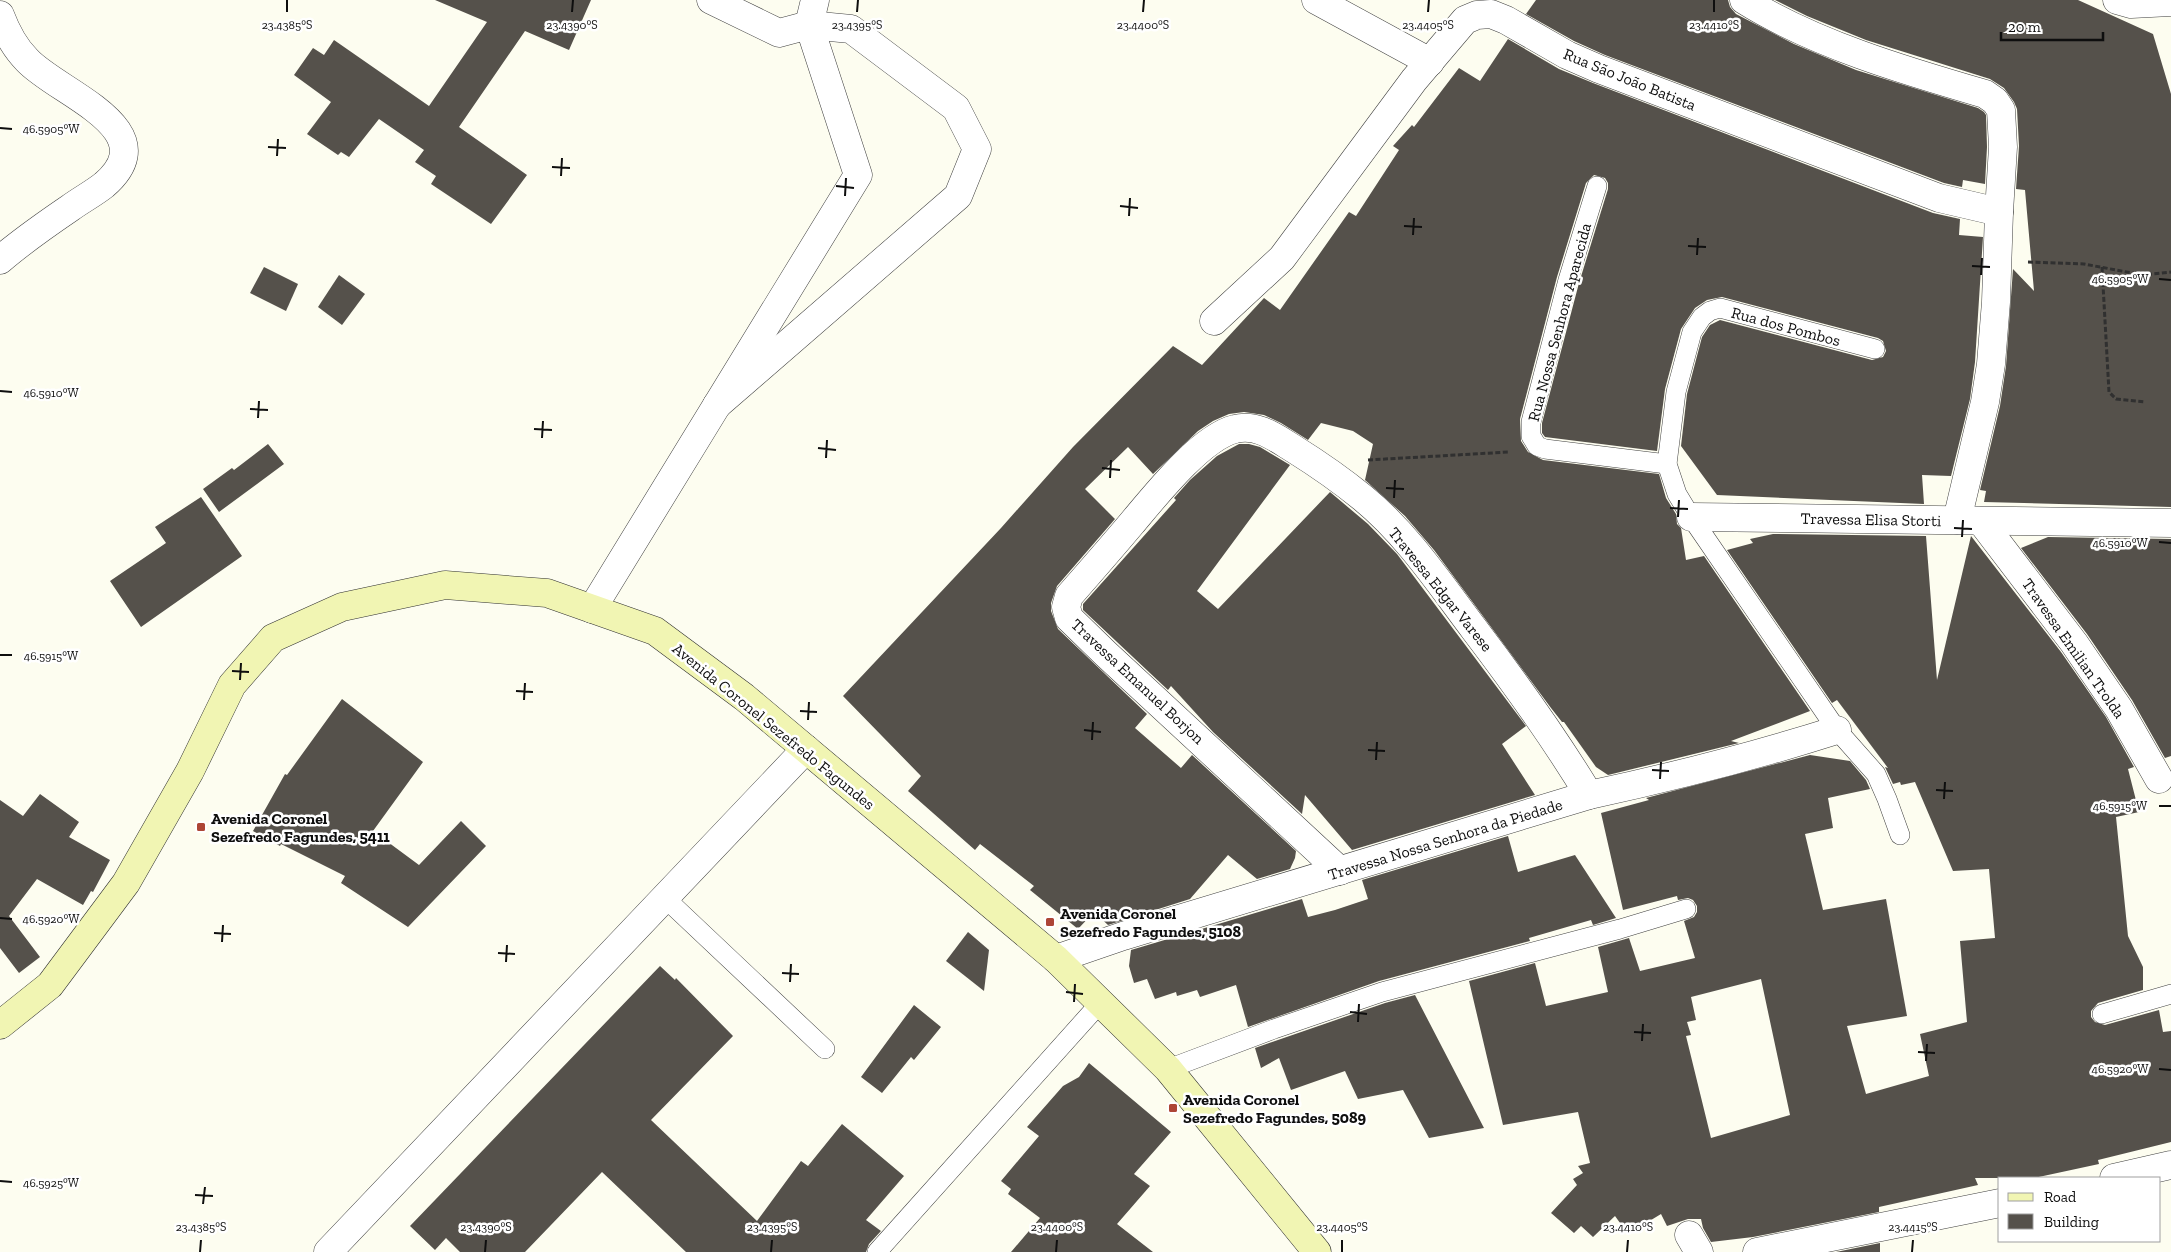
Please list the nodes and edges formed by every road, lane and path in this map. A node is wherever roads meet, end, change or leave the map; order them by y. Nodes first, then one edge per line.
1 (711, 0) edge
2 (1316, 0) edge
3 (1744, 0) edge
4 (2117, 0) edge
5 (2171, 2) edge
6 (812, 12) edge
7 (0, 15) edge
8 (1430, 62) junction
9 (1597, 186) dead end
10 (1999, 212) junction
11 (0, 260) edge
12 (1998, 261) junction
13 (2102, 267) junction
14 (2171, 272) edge
15 (1214, 321) dead end
16 (1875, 349) dead end
17 (2145, 402) dead end
18 (717, 405) junction
19 (1250, 428) joint
20 (1537, 446) junction
21 (1667, 464) junction
22 (1323, 468) junction
23 (1691, 517) junction
24 (1969, 520) junction
25 (2171, 522) edge
26 (592, 609) junction
27 (1837, 730) junction
28 (806, 750) junction
29 (2159, 779) dead end
30 (1589, 795) junction
31 (1900, 835) dead end
32 (1340, 871) junction
33 (665, 898) junction
34 (1686, 909) dead end
35 (1056, 958) junction
36 (2171, 994) edge
37 (1101, 1002) junction
38 (2102, 1014) dead end
39 (0, 1025) edge
40 (825, 1049) dead end
41 (1168, 1069) junction
42 (2171, 1165) edge
43 (2118, 1177) edge
44 (1998, 1203) edge
45 (328, 1252) edge
46 (877, 1252) edge
47 (1318, 1252) edge
48 (1758, 1252) edge

1 - 6 street
2 - 8 street
3 - 10 street
4 - 5 street
6 - 18 street
6 - 18 street
7 - 11 street
8 - 10 street, Rua São João Batista
8 - 15 street, Rua São João Batista
9 - 20 lane, Rua Nossa Senhora Aparecida
10 - 12 street
12 - 13 path
12 - 24 street
13 - 14 path
13 - 17 path
16 - 21 lane, Rua dos Pombos
18 - 26 street
19 - 22 street, Travessa Edgar Varese
19 - 32 street, Travessa Emanuel Borjon
20 - 21 lane, Rua Nossa Senhora Aparecida
20 - 22 path
21 - 23 lane
22 - 30 street, Travessa Edgar Varese
23 - 24 street, Travessa Elisa Storti
23 - 27 lane
24 - 25 street, Travessa Elisa Storti
24 - 29 street, Travessa Emilian Trolda
26 - 28 main road, Avenida Coronel Sezefredo Fagundes
26 - 39 main road, Avenida Coronel Sezefredo Fagundes
27 - 30 street, Travessa Nossa Senhora da Piedade
27 - 31 lane
28 - 33 street
28 - 35 main road, Avenida Coronel Sezefredo Fagundes
30 - 32 street, Travessa Nossa Senhora da Piedade
32 - 35 street, Travessa Nossa Senhora da Piedade
33 - 40 lane
33 - 45 street
34 - 41 lane
35 - 37 main road, Avenida Coronel Sezefredo Fagundes
36 - 38 lane
37 - 41 main road, Avenida Coronel Sezefredo Fagundes
37 - 46 lane
41 - 47 main road, Avenida Coronel Sezefredo Fagundes
42 - 43 street
44 - 48 street

